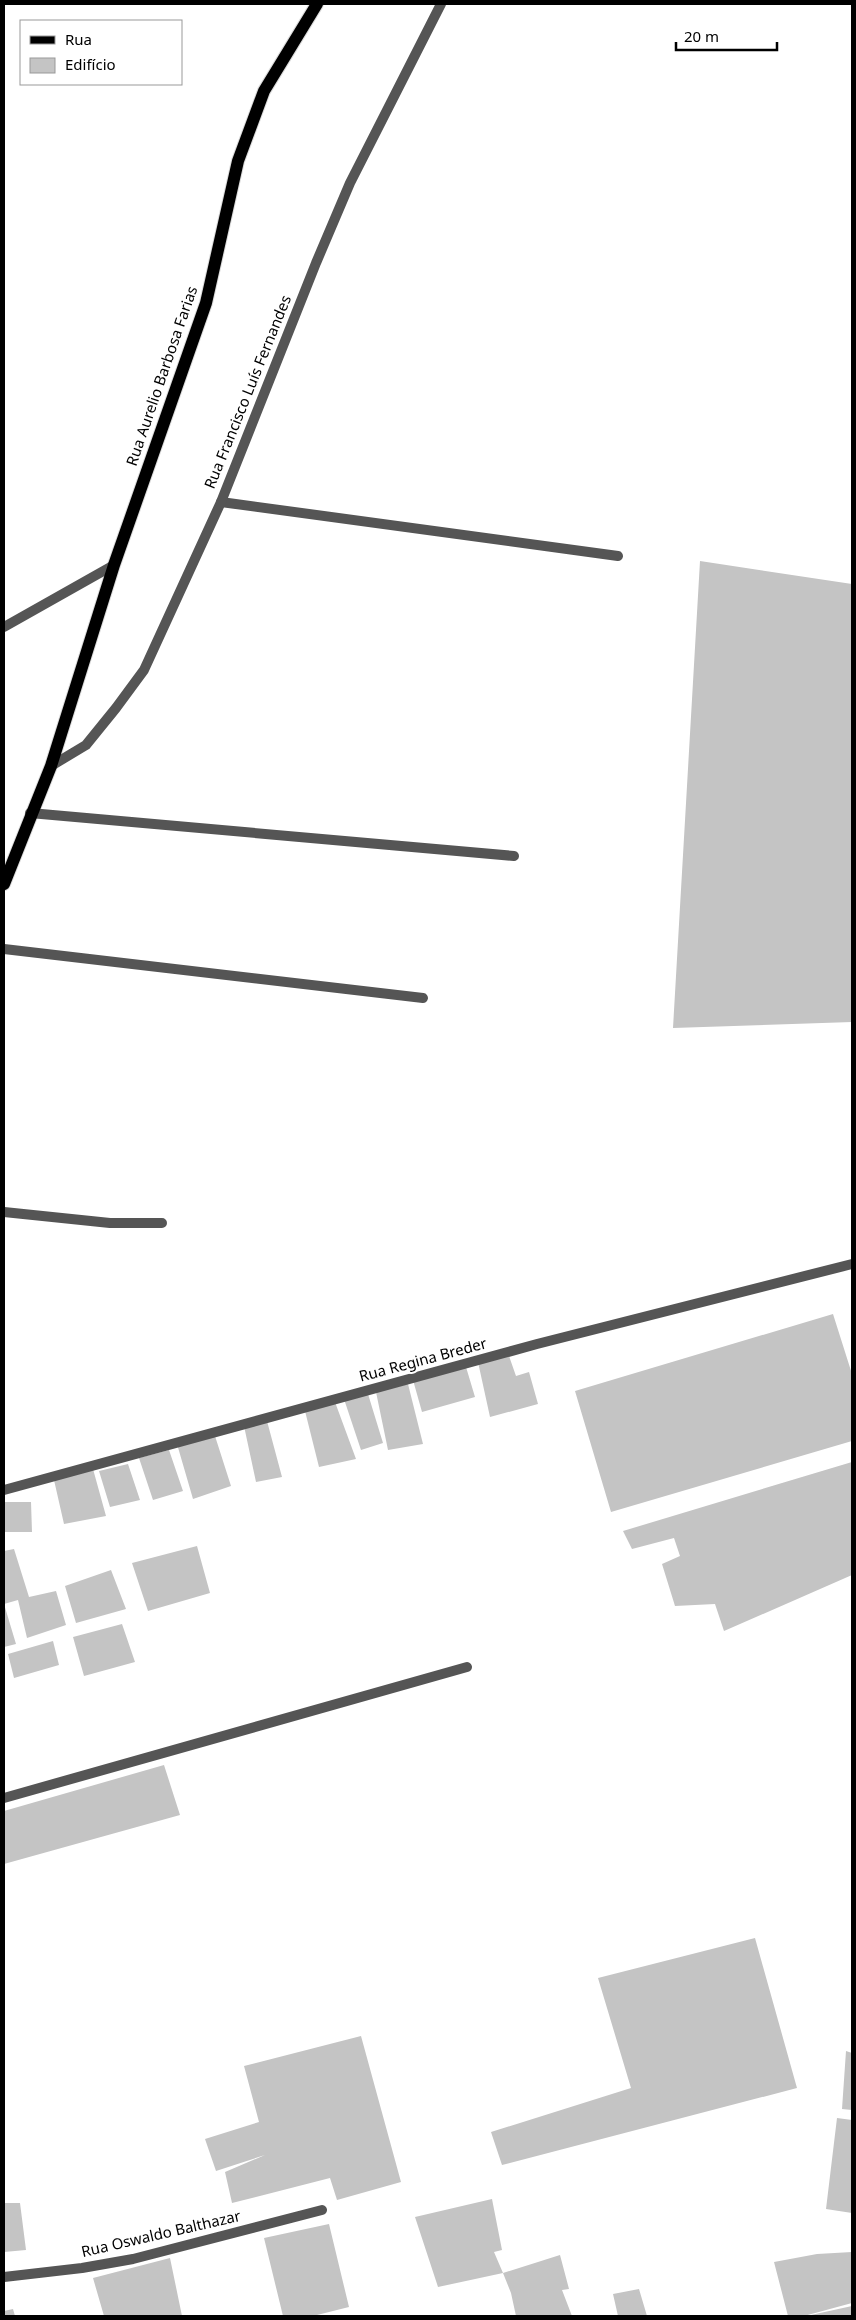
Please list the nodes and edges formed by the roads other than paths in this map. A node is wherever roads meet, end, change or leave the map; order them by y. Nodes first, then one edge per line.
1 (317, 4) edge
2 (441, 4) edge
3 (221, 502) junction
4 (618, 556) dead end
5 (114, 565) junction
6 (4, 627) edge
7 (50, 766) junction
8 (30, 813) junction
9 (514, 856) dead end
10 (4, 884) edge
11 (4, 950) edge
12 (423, 998) dead end
13 (4, 1212) edge
14 (162, 1223) dead end
15 (852, 1264) edge
16 (4, 1490) edge
17 (467, 1667) dead end
18 (4, 1798) edge
19 (322, 2210) dead end
20 (4, 2276) edge

1 - 5 main road, Rua Aurelio Barbosa Farias
2 - 3 street, Rua Francisco Luís Fernandes
3 - 4 street
3 - 7 street, Rua Francisco Luís Fernandes
5 - 6 street
5 - 7 main road, Rua Aurelio Barbosa Farias
7 - 8 main road, Rua Aurelio Barbosa Farias
8 - 9 street
8 - 10 main road, Rua Aurelio Barbosa Farias
11 - 12 street
13 - 14 street
15 - 16 street, Rua Regina Breder
17 - 18 street
19 - 20 street, Rua Oswaldo Balthazar

